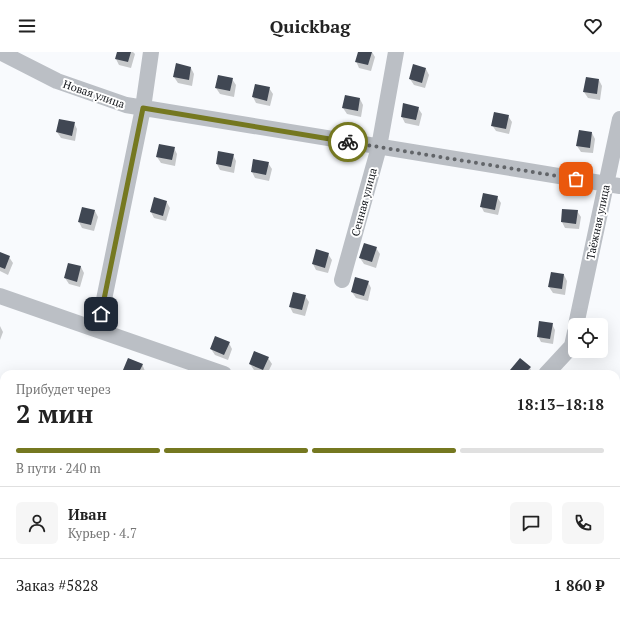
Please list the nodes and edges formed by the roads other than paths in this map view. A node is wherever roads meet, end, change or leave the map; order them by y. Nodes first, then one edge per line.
1 (0, 52) edge
2 (151, 52) edge
3 (396, 52) edge
4 (143, 108) junction
5 (620, 119) edge
6 (379, 147) junction
7 (613, 185) edge
8 (342, 280) dead end
9 (0, 296) edge
10 (578, 318) edge
11 (98, 329) junction
12 (568, 350) edge
13 (213, 370) edge
14 (550, 370) edge

1 - 4 street, Новая улица
2 - 4 street
3 - 6 street, Сенная улица
4 - 6 street, Новая улица
4 - 11 street
5 - 7 street, Таёжная улица
6 - 7 street, Новая улица
6 - 8 street, Сенная улица
7 - 10 street, Таёжная улица
9 - 11 street
11 - 13 street
12 - 14 street

